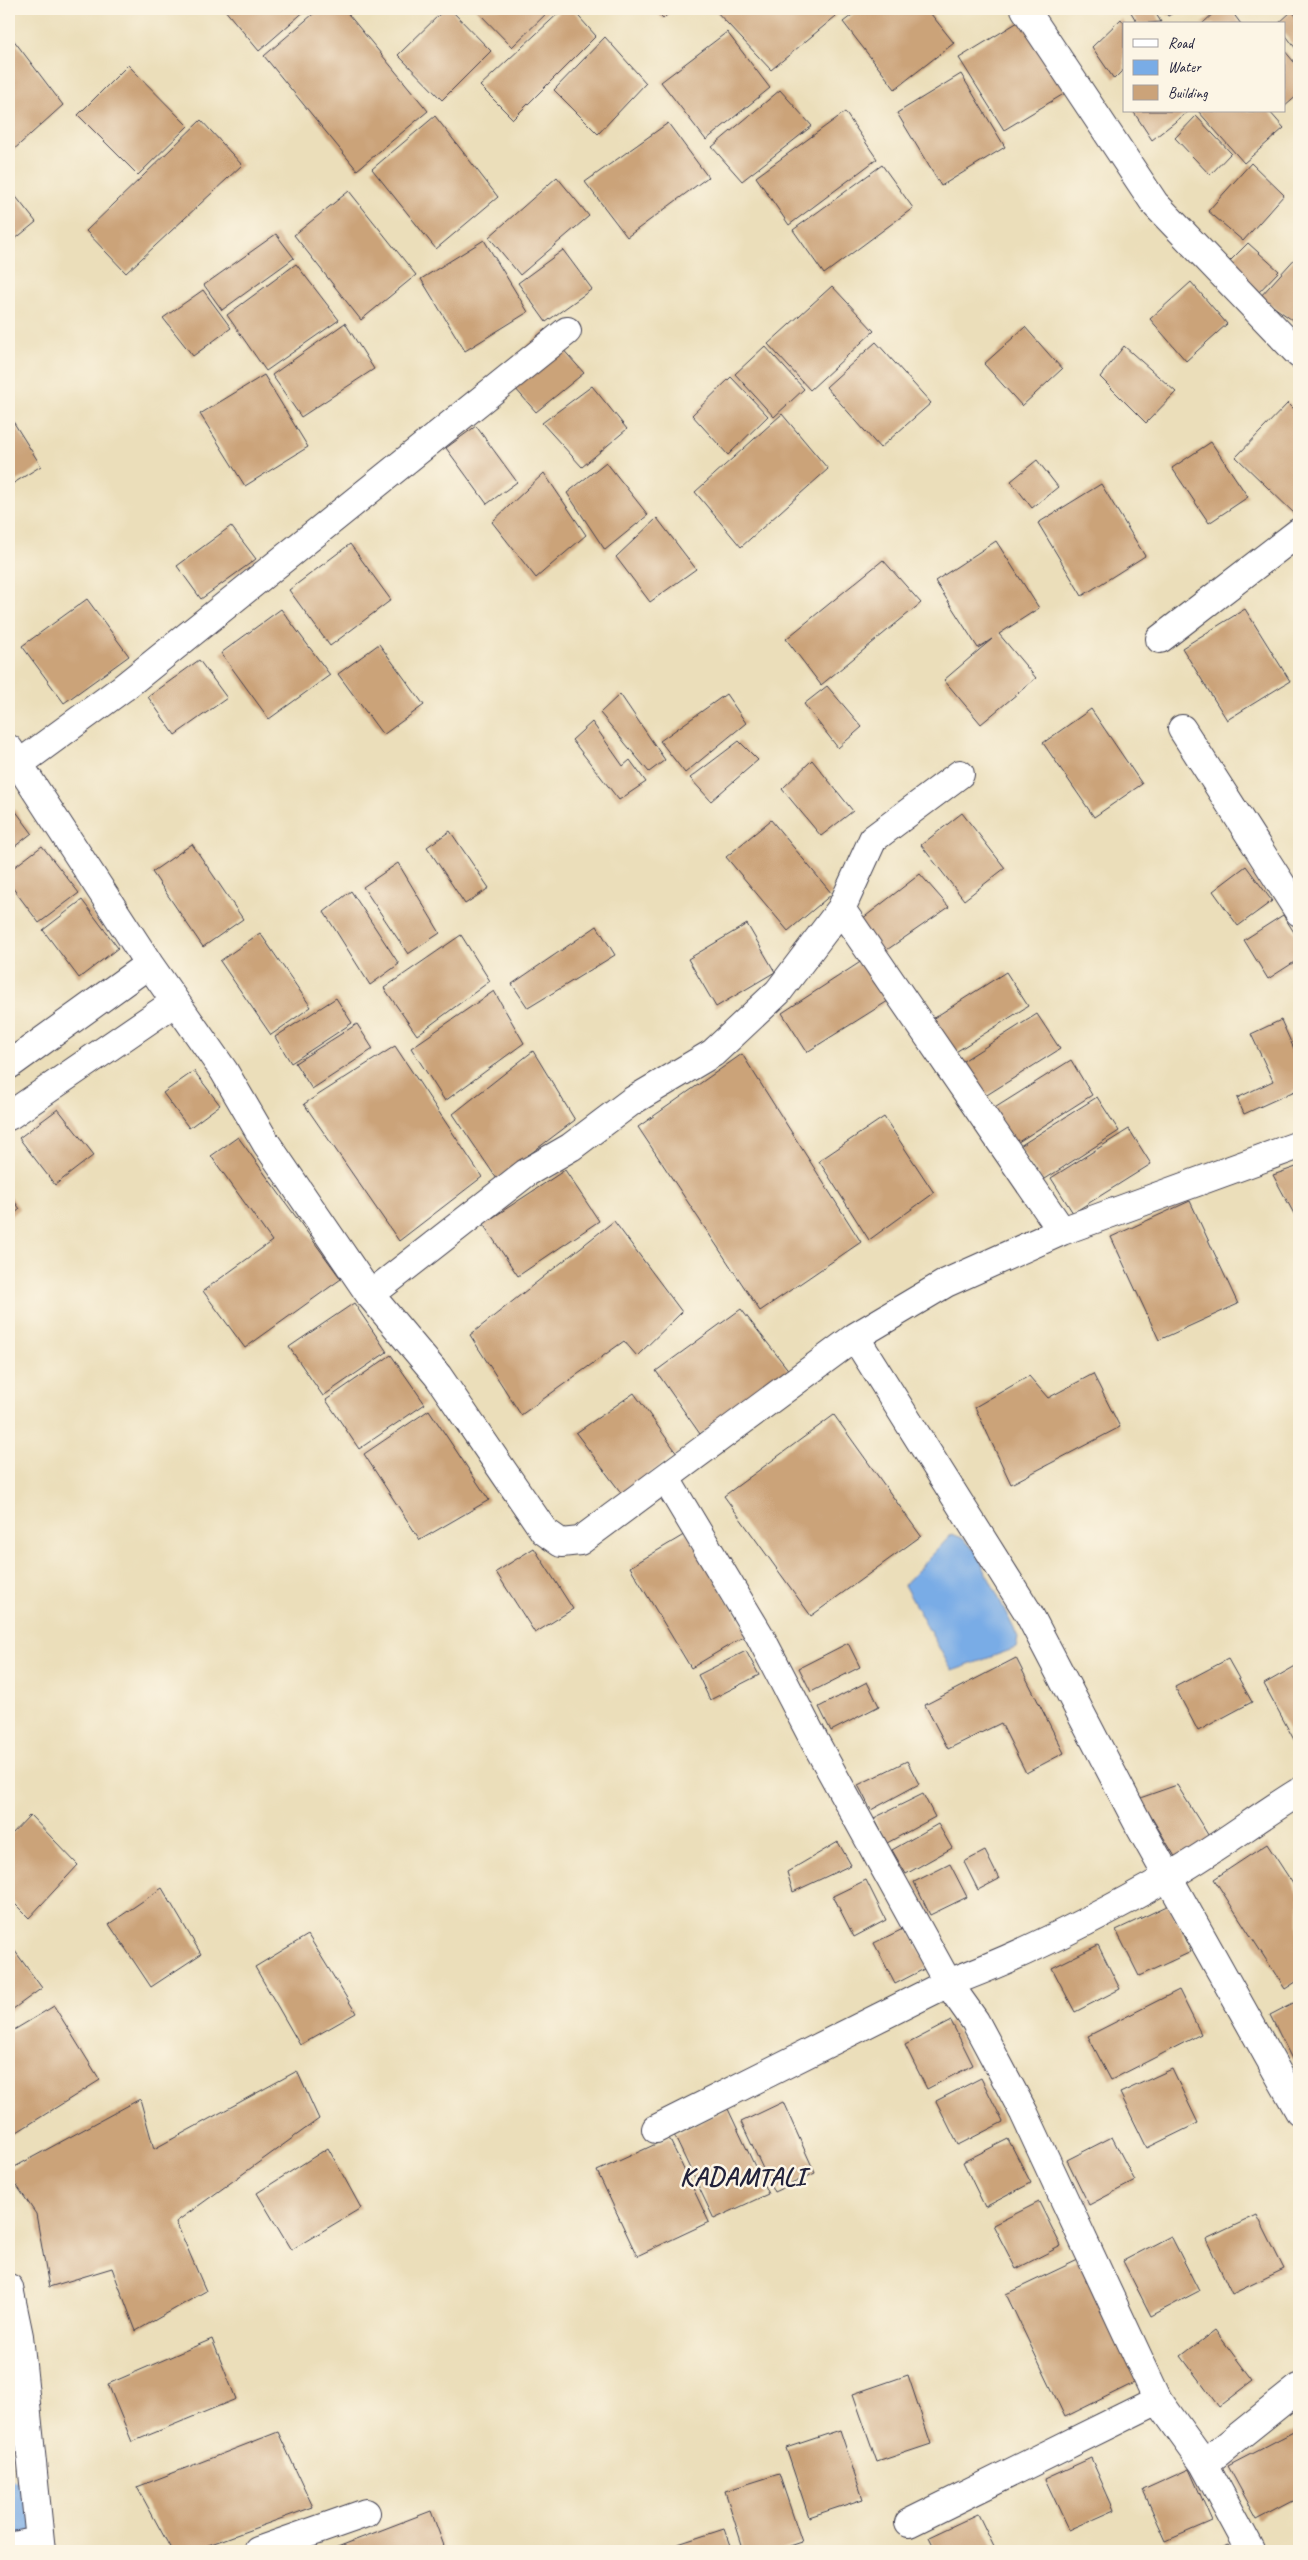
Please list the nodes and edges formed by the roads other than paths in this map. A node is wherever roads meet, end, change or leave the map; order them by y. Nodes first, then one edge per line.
1 (1025, 9) edge
2 (567, 331) dead end
3 (1299, 354) edge
4 (1299, 532) edge
5 (1160, 639) dead end
6 (1182, 729) dead end
7 (14, 756) edge
8 (960, 774) dead end
9 (841, 909) junction
10 (1299, 912) edge
11 (149, 964) junction
12 (175, 1002) junction
13 (9, 1065) edge
14 (9, 1116) edge
15 (1299, 1145) edge
16 (1062, 1231) junction
17 (370, 1295) junction
18 (855, 1337) junction
19 (666, 1479) junction
20 (1299, 1792) edge
21 (1169, 1876) junction
22 (948, 1983) junction
23 (1299, 2111) edge
24 (656, 2130) dead end
25 (9, 2288) edge
26 (1299, 2388) edge
27 (1158, 2400) junction
28 (1204, 2464) junction
29 (366, 2513) dead end
30 (909, 2523) dead end
31 (39, 2545) edge
32 (9, 2547) edge
33 (258, 2551) edge
34 (1251, 2551) edge

1 - 3 street
2 - 7 street
4 - 5 street
6 - 10 street
7 - 11 street
8 - 9 street
9 - 16 street
9 - 17 street
11 - 12 street
11 - 13 street
12 - 14 street
12 - 17 street
15 - 16 street
16 - 18 street
17 - 19 street
18 - 19 street
18 - 21 street
19 - 22 street
20 - 21 street
21 - 22 street
21 - 23 street
22 - 24 street
22 - 27 street
25 - 31 street
26 - 28 street
27 - 28 street
27 - 30 street
28 - 34 street
29 - 33 street
31 - 32 street

